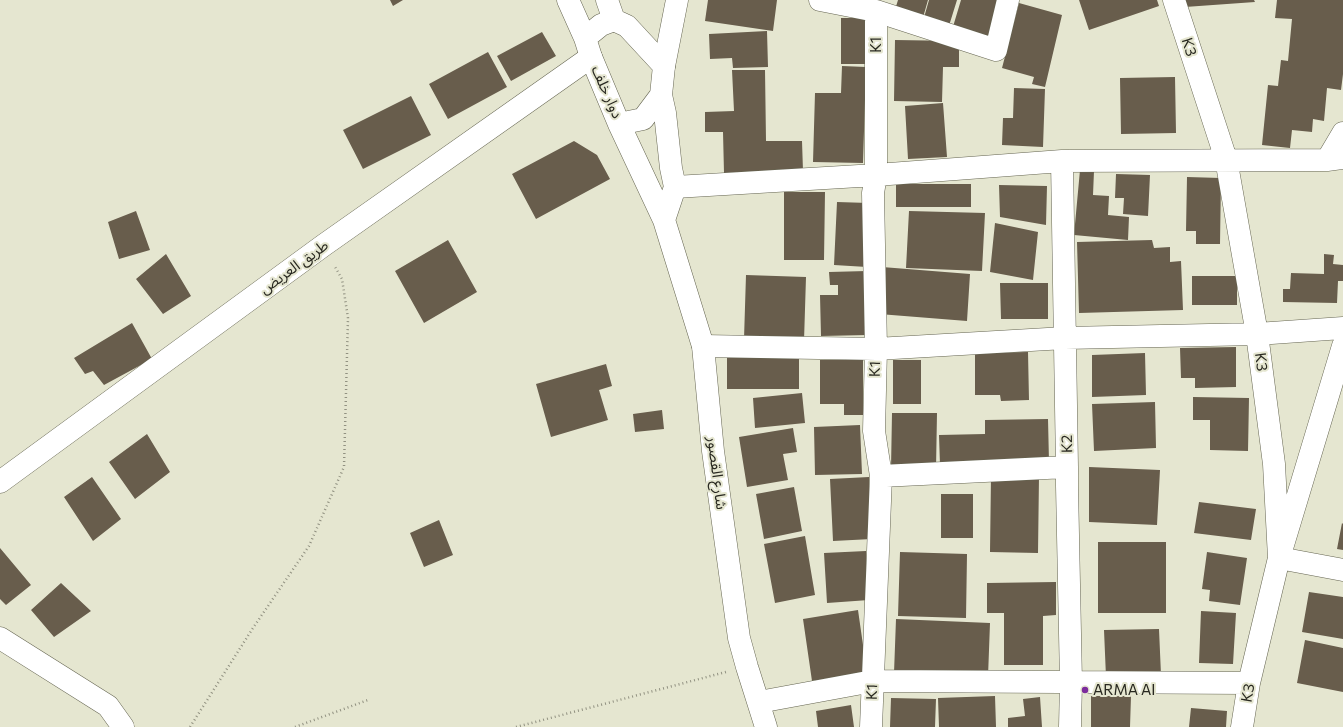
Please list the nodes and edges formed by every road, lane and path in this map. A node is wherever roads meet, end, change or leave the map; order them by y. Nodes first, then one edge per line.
1 (568, 0) edge
2 (607, 0) edge
3 (677, 0) edge
4 (820, 0) edge
5 (1008, 0) edge
6 (1175, 1) edge
7 (876, 10) junction
8 (614, 20) junction
9 (588, 47) junction
10 (664, 66) junction
11 (661, 95) junction
12 (619, 124) junction
13 (1343, 132) edge
14 (1226, 159) junction
15 (1335, 159) edge
16 (1062, 161) junction
17 (876, 176) junction
18 (675, 187) junction
19 (664, 220) junction
20 (324, 245) junction
21 (1343, 328) edge
22 (1258, 334) junction
23 (1064, 338) junction
24 (703, 346) junction
25 (1343, 346) edge
26 (876, 349) junction
27 (1067, 467) junction
28 (881, 476) junction
29 (0, 482) edge
30 (1279, 558) junction
31 (1343, 570) edge
32 (0, 638) edge
33 (747, 667) junction
34 (873, 681) junction
35 (1071, 682) junction
36 (1249, 683) junction
37 (368, 700) dead end
38 (759, 702) junction
39 (123, 727) edge
40 (190, 727) edge
41 (295, 727) edge
42 (516, 727) edge
43 (766, 727) edge
44 (871, 727) edge
45 (1070, 727) edge
46 (1242, 727) edge

1 - 9 street, دوار خلف
2 - 8 street
3 - 10 street
4 - 7 street
5 - 7 street
6 - 14 street, K3
7 - 17 street, K1
8 - 9 street
8 - 10 street
9 - 12 street, دوار خلف
9 - 20 street, طريق العريض
10 - 11 street
11 - 12 street, دوار خلف
11 - 18 street
12 - 19 street, شارع القصور
13 - 15 street
14 - 15 street
14 - 16 street
14 - 22 street, K3
16 - 17 street
16 - 23 street, K2
17 - 18 street
17 - 26 street, K1
18 - 19 street
19 - 24 street, شارع القصور
20 - 29 street, طريق العريض
20 - 40 path
21 - 22 street
22 - 23 street
22 - 30 street, K3
23 - 26 street
23 - 27 street, K2
24 - 26 street
24 - 33 street, شارع القصور
25 - 30 street
26 - 28 street, K1
27 - 28 street
27 - 35 street, K2
28 - 34 street, K1
30 - 31 street
30 - 36 street, K3
32 - 39 street
33 - 38 street, شارع القصور
33 - 42 path
34 - 35 street
34 - 38 street
34 - 44 street, K1
35 - 36 street
35 - 45 street, K2
36 - 46 street, K3
37 - 41 path
38 - 43 street, شارع القصور

